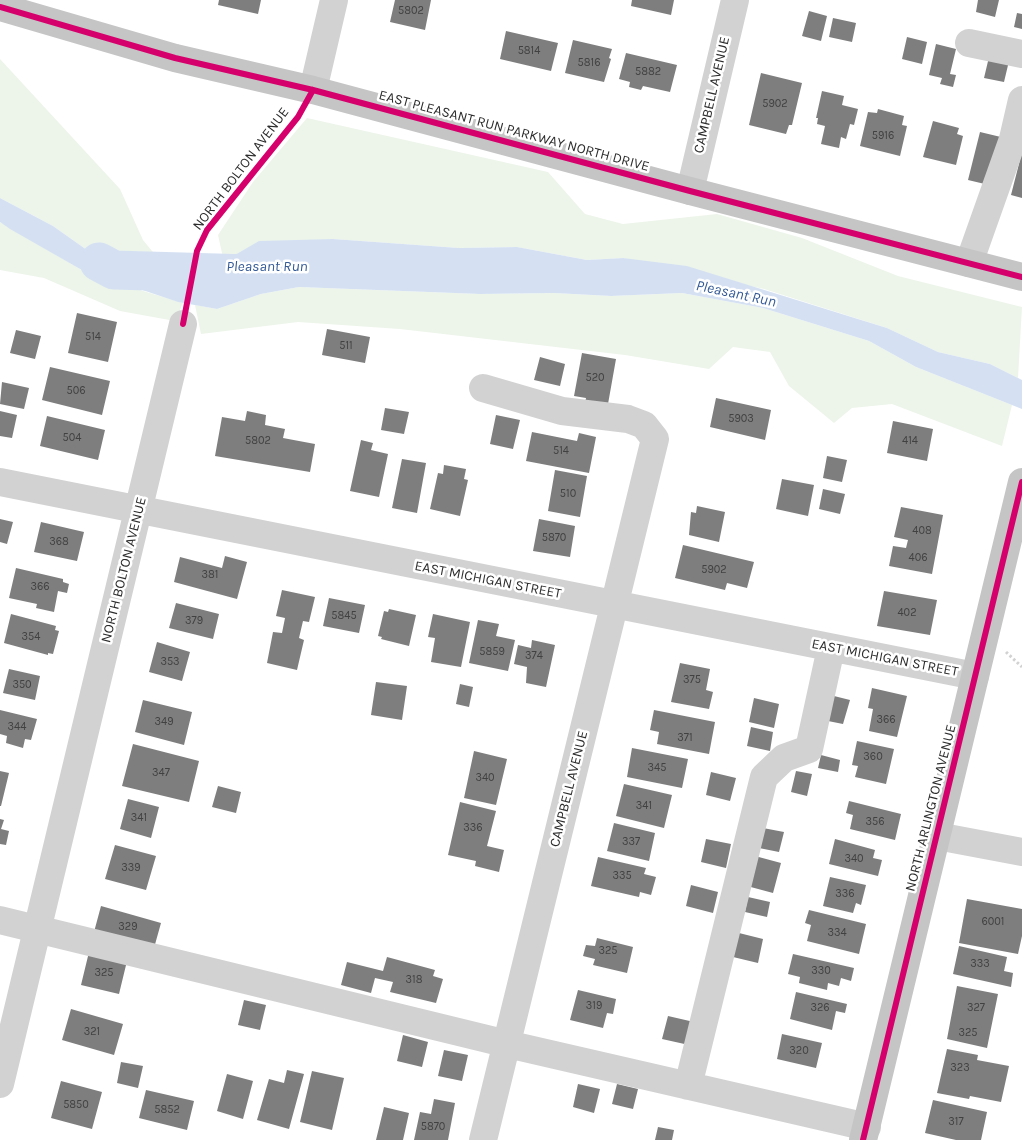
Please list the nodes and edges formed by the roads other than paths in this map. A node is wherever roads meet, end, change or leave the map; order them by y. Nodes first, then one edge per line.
1 (334, 0) edge
2 (735, 0) edge
3 (0, 8) edge
4 (29, 8) edge
5 (969, 42) dead end
6 (1022, 54) edge
7 (313, 90) junction
8 (1022, 100) edge
9 (690, 191) junction
10 (969, 263) junction
11 (1022, 276) edge
12 (183, 324) dead end
13 (483, 388) dead end
14 (0, 482) edge
15 (1022, 482) edge
16 (138, 509) junction
17 (614, 605) junction
18 (831, 648) junction
19 (976, 676) junction
20 (937, 836) junction
21 (1022, 852) edge
22 (0, 920) edge
23 (37, 929) junction
24 (507, 1044) junction
25 (0, 1084) edge
26 (688, 1086) junction
27 (865, 1133) edge
28 (483, 1140) edge

1 - 7 street
2 - 9 street, CAMPBELL AVENUE
3 - 4 main road, EAST PLEASANT RUN PARKWAY NORTH DRIVE
4 - 7 main road, EAST PLEASANT RUN PARKWAY NORTH DRIVE
5 - 6 street
7 - 9 main road, EAST PLEASANT RUN PARKWAY NORTH DRIVE
8 - 10 street
9 - 10 main road, EAST PLEASANT RUN PARKWAY NORTH DRIVE
10 - 11 main road, EAST PLEASANT RUN PARKWAY NORTH DRIVE
12 - 16 street, NORTH BOLTON AVENUE
13 - 17 street, CAMPBELL AVENUE
14 - 16 street, EAST MICHIGAN STREET
15 - 19 main road, NORTH ARLINGTON AVENUE
16 - 17 street, EAST MICHIGAN STREET
16 - 23 street, NORTH BOLTON AVENUE
17 - 18 street, EAST MICHIGAN STREET
17 - 24 street, CAMPBELL AVENUE
18 - 19 street, EAST MICHIGAN STREET
18 - 26 street
19 - 20 main road, NORTH ARLINGTON AVENUE
20 - 21 street
20 - 27 main road, NORTH ARLINGTON AVENUE
22 - 23 street
23 - 24 street
23 - 25 street, NORTH BOLTON AVENUE
24 - 26 street
24 - 28 street, CAMPBELL AVENUE
26 - 27 street

